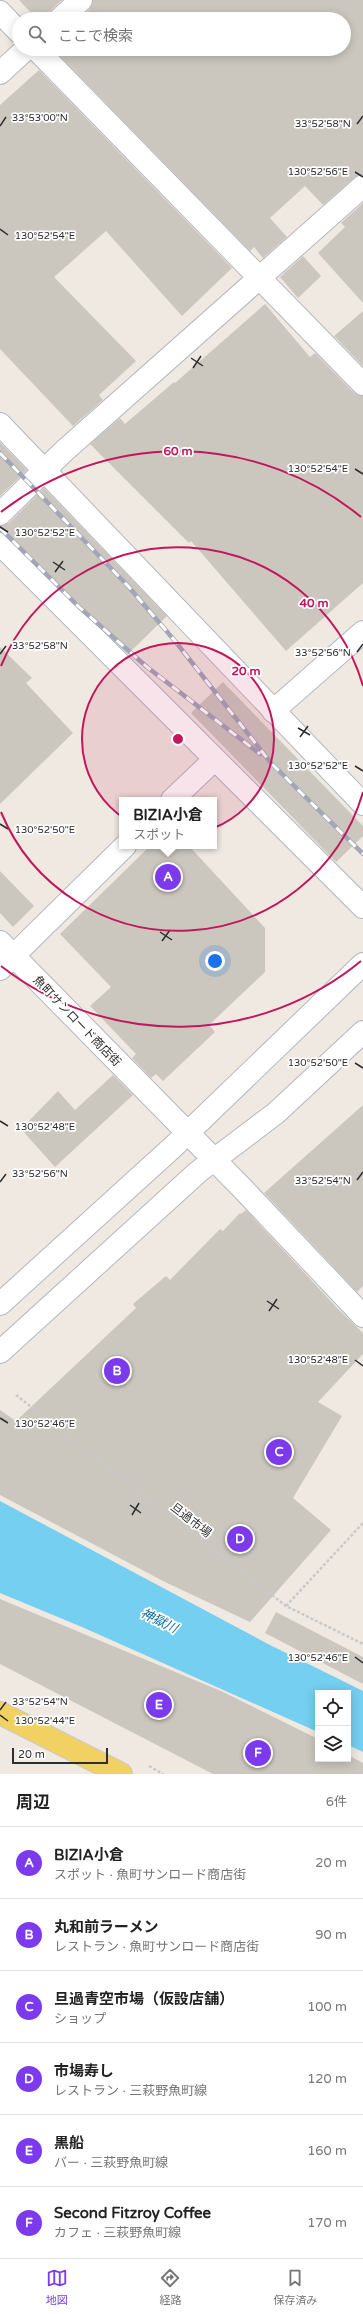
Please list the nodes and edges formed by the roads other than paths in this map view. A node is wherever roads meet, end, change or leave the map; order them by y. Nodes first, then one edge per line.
1 (81, 0) edge
2 (0, 12) edge
3 (68, 12) edge
4 (12, 25) edge
5 (18, 56) edge
6 (43, 56) edge
7 (0, 73) edge
8 (363, 186) edge
9 (259, 278) junction
10 (363, 384) edge
11 (0, 424) edge
12 (44, 469) junction
13 (0, 514) edge
14 (0, 544) edge
15 (363, 632) edge
16 (274, 711) junction
17 (214, 760) junction
18 (175, 797) edge
19 (363, 804) edge
20 (123, 849) edge
21 (363, 908) edge
22 (5, 955) edge
23 (363, 964) edge
24 (363, 1032) edge
25 (188, 1132) junction
26 (214, 1159) junction
27 (0, 1304) edge
28 (363, 1316) edge
29 (0, 1352) edge
30 (0, 1713) edge
31 (121, 1774) edge

1 - 3 street
2 - 4 street
5 - 7 street
6 - 9 street
8 - 9 street
9 - 10 street
9 - 12 street
11 - 12 street
12 - 13 street
12 - 16 street
14 - 17 street
15 - 16 street
16 - 19 street
17 - 18 street
17 - 21 street
20 - 22 street
22 - 25 street, 魚町サンロード商店街
23 - 25 street
24 - 26 street
25 - 26 street, 魚町サンロード商店街
25 - 27 street
26 - 28 street, 魚町サンロード商店街
26 - 29 street
30 - 31 main road

